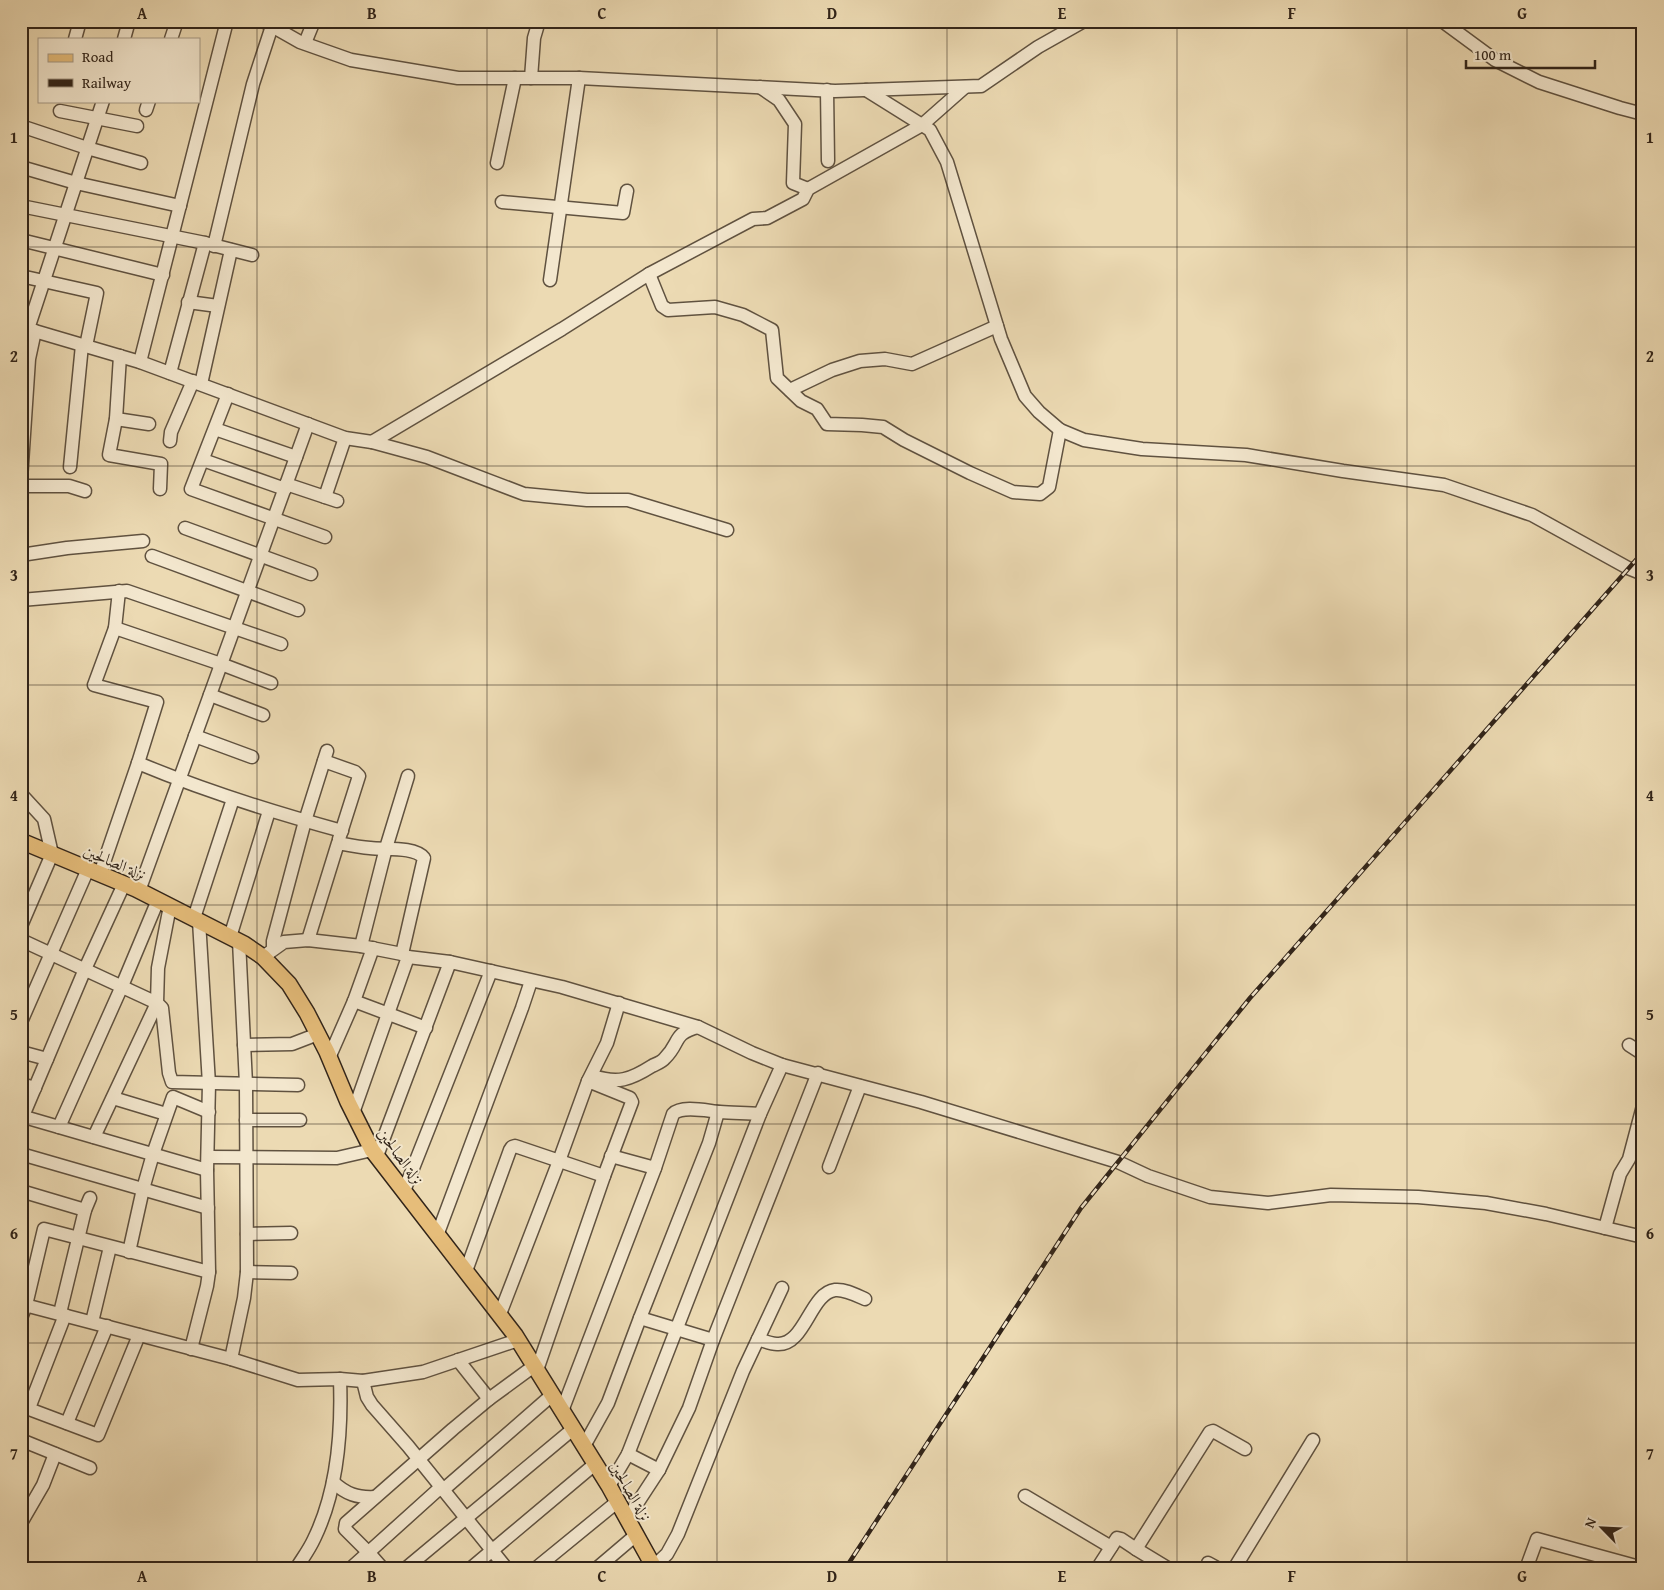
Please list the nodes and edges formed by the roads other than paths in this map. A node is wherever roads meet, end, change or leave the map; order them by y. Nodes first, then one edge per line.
1 (80, 21) edge
2 (129, 21) edge
3 (177, 21) edge
4 (227, 21) edge
5 (314, 21) edge
6 (538, 21) edge
7 (1084, 21) edge
8 (1442, 21) edge
9 (268, 23) edge
10 (75, 38) edge
11 (124, 38) edge
12 (171, 38) edge
13 (305, 43) junction
14 (515, 78) junction
15 (531, 78) junction
16 (579, 78) junction
17 (965, 86) junction
18 (760, 87) junction
19 (827, 90) junction
20 (866, 90) junction
21 (103, 102) edge
22 (60, 111) dead end
23 (1643, 114) edge
24 (97, 118) junction
25 (922, 125) junction
26 (21, 126) edge
27 (137, 126) dead end
28 (87, 148) junction
29 (828, 161) dead end
30 (141, 163) dead end
31 (497, 163) dead end
32 (21, 167) edge
33 (76, 183) junction
34 (808, 189) junction
35 (627, 191) dead end
36 (502, 202) dead end
37 (21, 206) edge
38 (180, 206) junction
39 (561, 208) junction
40 (65, 216) junction
41 (172, 237) junction
42 (21, 240) edge
43 (210, 244) junction
44 (54, 248) junction
45 (231, 250) junction
46 (252, 255) dead end
47 (649, 274) junction
48 (163, 275) junction
49 (21, 276) edge
50 (550, 280) dead end
51 (44, 281) junction
52 (188, 302) junction
53 (218, 306) junction
54 (997, 326) junction
55 (28, 329) edge
56 (84, 345) junction
57 (120, 356) junction
58 (25, 359) edge
59 (140, 362) junction
60 (170, 372) junction
61 (197, 383) junction
62 (790, 390) junction
63 (228, 394) junction
64 (24, 401) edge
65 (116, 418) junction
66 (149, 424) dead end
67 (308, 424) junction
68 (215, 429) junction
69 (1060, 430) junction
70 (22, 438) edge
71 (345, 438) junction
72 (170, 441) dead end
73 (372, 442) junction
74 (296, 457) junction
75 (203, 460) junction
76 (70, 467) dead end
77 (21, 479) edge
78 (21, 486) edge
79 (285, 486) junction
80 (160, 489) dead end
81 (85, 491) dead end
82 (274, 519) junction
83 (184, 528) dead end
84 (727, 530) dead end
85 (325, 537) dead end
86 (142, 541) dead end
87 (21, 556) edge
88 (152, 556) dead end
89 (260, 556) junction
90 (311, 574) dead end
91 (1643, 574) edge
92 (119, 591) junction
93 (248, 591) junction
94 (21, 600) edge
95 (298, 610) dead end
96 (115, 628) junction
97 (234, 628) junction
98 (282, 644) dead end
99 (221, 664) junction
100 (271, 683) dead end
101 (210, 696) junction
102 (262, 715) dead end
103 (195, 736) junction
104 (252, 756) dead end
105 (138, 763) junction
106 (408, 776) dead end
107 (179, 780) junction
108 (21, 794) edge
109 (233, 799) junction
110 (269, 811) junction
111 (305, 821) junction
112 (340, 837) junction
113 (21, 841) edge
114 (386, 848) junction
115 (52, 854) junction
116 (94, 871) junction
117 (124, 884) junction
118 (139, 891) junction
119 (164, 903) junction
120 (197, 920) junction
121 (21, 926) edge
122 (234, 939) junction
123 (21, 940) edge
124 (308, 940) junction
125 (367, 947) junction
126 (268, 953) junction
127 (51, 954) junction
128 (405, 955) junction
129 (450, 962) junction
130 (85, 969) junction
131 (491, 971) junction
132 (530, 981) junction
133 (122, 986) junction
134 (354, 1001) junction
135 (158, 1003) junction
136 (619, 1003) junction
137 (388, 1014) junction
138 (22, 1020) edge
139 (698, 1027) junction
140 (426, 1028) junction
141 (318, 1034) junction
142 (244, 1045) junction
143 (1629, 1045) dead end
144 (21, 1052) edge
145 (1643, 1054) edge
146 (329, 1058) junction
147 (47, 1059) junction
148 (782, 1065) junction
149 (818, 1073) junction
150 (589, 1078) junction
151 (21, 1084) edge
152 (209, 1084) junction
153 (246, 1084) junction
154 (298, 1085) dead end
155 (860, 1086) junction
156 (35, 1088) junction
157 (113, 1098) junction
158 (1643, 1106) edge
159 (209, 1112) junction
160 (718, 1112) junction
161 (353, 1113) junction
162 (166, 1114) junction
163 (760, 1114) junction
164 (22, 1116) edge
165 (246, 1120) junction
166 (300, 1120) dead end
167 (59, 1127) junction
168 (94, 1137) junction
169 (374, 1153) junction
170 (21, 1154) edge
171 (153, 1154) junction
172 (246, 1156) junction
173 (611, 1156) junction
174 (208, 1157) junction
175 (559, 1161) junction
176 (829, 1167) dead end
177 (655, 1168) junction
178 (207, 1170) junction
179 (604, 1176) junction
180 (143, 1189) junction
181 (21, 1190) edge
182 (404, 1192) junction
183 (208, 1208) junction
184 (1605, 1228) junction
185 (291, 1233) dead end
186 (438, 1233) junction
187 (247, 1234) junction
188 (1643, 1237) edge
189 (79, 1238) junction
190 (110, 1247) junction
191 (129, 1252) junction
192 (466, 1271) junction
193 (209, 1272) junction
194 (247, 1272) junction
195 (291, 1273) dead end
196 (782, 1288) dead end
197 (865, 1299) dead end
198 (24, 1305) edge
199 (63, 1314) junction
200 (500, 1314) junction
201 (21, 1318) edge
202 (640, 1318) junction
203 (92, 1322) junction
204 (107, 1326) junction
205 (676, 1328) junction
206 (139, 1336) junction
207 (758, 1339) junction
208 (518, 1340) junction
209 (713, 1340) junction
210 (191, 1349) junction
211 (231, 1359) junction
212 (458, 1360) junction
213 (535, 1368) junction
214 (340, 1378) junction
215 (363, 1381) junction
216 (552, 1395) junction
217 (489, 1399) junction
218 (25, 1407) edge
219 (562, 1411) junction
220 (67, 1423) junction
221 (573, 1429) junction
222 (21, 1440) edge
223 (1313, 1440) dead end
224 (584, 1446) junction
225 (1245, 1449) dead end
226 (55, 1454) junction
227 (628, 1454) junction
228 (419, 1460) junction
229 (595, 1464) junction
230 (90, 1468) dead end
231 (659, 1470) junction
232 (333, 1482) junction
233 (609, 1486) junction
234 (442, 1488) junction
235 (1025, 1496) dead end
236 (375, 1498) junction
237 (617, 1502) junction
238 (466, 1519) junction
239 (627, 1519) junction
240 (21, 1523) edge
241 (636, 1536) junction
242 (1111, 1547) junction
243 (1136, 1550) junction
244 (492, 1551) junction
245 (369, 1552) junction
246 (653, 1568) edge
247 (1643, 1568) edge
248 (296, 1569) edge
249 (350, 1569) edge
250 (383, 1569) edge
251 (405, 1569) edge
252 (470, 1569) edge
253 (506, 1569) edge
254 (535, 1569) edge
255 (596, 1569) edge
256 (1097, 1569) edge
257 (1169, 1569) edge
258 (1234, 1569) edge
259 (1526, 1569) edge

1 - 10 street
2 - 11 street
3 - 12 street
4 - 38 street
5 - 13 street
6 - 15 street
7 - 17 street
8 - 23 street
9 - 13 street
9 - 43 street
13 - 14 street
14 - 15 street
14 - 31 street
15 - 16 street
16 - 18 street
16 - 39 street
17 - 20 street
17 - 25 street
18 - 19 street
18 - 34 street
19 - 20 street
19 - 29 street
20 - 25 street
21 - 24 street
22 - 24 street
24 - 27 street
24 - 28 street
25 - 34 street
25 - 54 street
26 - 28 street
28 - 30 street
28 - 33 street
32 - 33 street
33 - 38 street
33 - 40 street
34 - 47 street
35 - 39 street
36 - 39 street
37 - 40 street
38 - 41 street
39 - 50 street
40 - 41 street
40 - 44 street
41 - 43 street
41 - 48 street
42 - 44 street
43 - 45 street
43 - 52 street
44 - 48 street
44 - 51 street
45 - 46 street
45 - 53 street
47 - 62 street
47 - 73 street
48 - 59 street
49 - 51 street
51 - 55 street
51 - 56 street
52 - 53 street
52 - 60 street
53 - 61 street
54 - 62 street
54 - 69 street
55 - 56 street
55 - 58 street
56 - 57 street
56 - 76 street
57 - 59 street
57 - 65 street
58 - 64 street
59 - 60 street
60 - 61 street
61 - 63 street
61 - 72 street
62 - 69 street
63 - 67 street
63 - 68 street
64 - 70 street
65 - 66 street
65 - 80 street
67 - 71 street
67 - 74 street
68 - 74 street
68 - 75 street
69 - 91 street
70 - 77 street
71 - 73 street
71 - 79 street
73 - 84 street
74 - 79 street
75 - 79 street
75 - 82 street
78 - 81 street
79 - 82 street
82 - 85 street
82 - 89 street
83 - 89 street
86 - 87 street
88 - 93 street
89 - 90 street
89 - 93 street
92 - 94 street
92 - 96 street
92 - 97 street
93 - 95 street
93 - 97 street
96 - 99 street
96 - 105 street
97 - 98 street
97 - 99 street
99 - 100 street
99 - 101 street
101 - 102 street
101 - 103 street
103 - 104 street
103 - 107 street
105 - 107 street
105 - 116 street
106 - 114 street
107 - 109 street
107 - 118 street
108 - 115 street
109 - 110 street
109 - 120 street
110 - 111 street
110 - 122 street
111 - 112 street
111 - 112 street
111 - 126 street
112 - 114 street
112 - 124 street
113 - 115 main road, نزلة الصالحين
114 - 125 street
114 - 128 street
115 - 116 main road, نزلة الصالحين
115 - 121 street
116 - 117 main road, نزلة الصالحين
116 - 127 street
117 - 118 main road, نزلة الصالحين
117 - 130 street
118 - 119 main road, نزلة الصالحين
119 - 120 main road, نزلة الصالحين
119 - 133 street
119 - 135 street
120 - 122 main road, نزلة الصالحين
120 - 152 street
122 - 126 main road, نزلة الصالحين
122 - 142 street
123 - 127 street
124 - 125 street
124 - 126 street
125 - 128 street
125 - 134 street
126 - 141 main road, نزلة الصالحين
127 - 130 street
127 - 138 street
128 - 129 street
128 - 137 street
129 - 131 street
129 - 140 street
130 - 133 street
130 - 147 street
131 - 132 street
131 - 182 street
132 - 136 street
132 - 186 street
133 - 135 street
133 - 167 street
134 - 137 street
134 - 146 street
135 - 152 street
135 - 157 street
136 - 139 street
136 - 150 street
137 - 140 street
137 - 161 street
139 - 148 street
139 - 150 street
140 - 169 street
141 - 142 street
141 - 146 main road, نزلة الصالحين
142 - 153 street
143 - 145 street
144 - 147 street
146 - 161 main road, نزلة الصالحين
147 - 156 street
148 - 149 street
148 - 163 street
149 - 155 street
149 - 209 street
150 - 173 street
150 - 175 street
151 - 156 street
152 - 153 street
152 - 159 street
153 - 154 street
153 - 165 street
155 - 176 street
155 - 184 street
156 - 164 street
157 - 162 street
157 - 168 street
158 - 184 street
159 - 162 street
159 - 174 street
160 - 163 street
160 - 177 street
160 - 202 street
161 - 169 main road, نزلة الصالحين
162 - 171 street
163 - 205 street
164 - 167 street
165 - 166 street
165 - 172 street
167 - 168 street
168 - 171 street
169 - 172 street
169 - 182 main road, نزلة الصالحين
170 - 180 street
171 - 178 street
171 - 180 street
172 - 174 street
172 - 187 street
173 - 177 street
173 - 179 street
174 - 178 street
175 - 179 street
175 - 192 street
175 - 200 street
177 - 219 street
178 - 183 street
179 - 213 street
180 - 183 street
180 - 191 street
181 - 189 street
182 - 186 main road, نزلة الصالحين
183 - 193 street
184 - 188 street
185 - 187 street
186 - 192 main road, نزلة الصالحين
187 - 194 street
189 - 190 street
189 - 198 street
189 - 199 street
190 - 191 street
190 - 203 street
191 - 193 street
192 - 200 main road, نزلة الصالحين
193 - 210 street
194 - 195 street
194 - 211 street
196 - 207 street
197 - 207 street
198 - 199 street
198 - 201 street
199 - 203 street
199 - 218 street
200 - 208 main road, نزلة الصالحين
202 - 205 street
202 - 224 street
203 - 204 street
204 - 206 street
204 - 220 street
205 - 209 street
205 - 227 street
206 - 210 street
206 - 220 street
207 - 246 street
208 - 212 street
208 - 213 main road, نزلة الصالحين
209 - 231 street
210 - 211 street
211 - 214 street
212 - 215 street
212 - 217 street
213 - 216 main road, نزلة الصالحين
213 - 217 street
214 - 215 street
214 - 232 street
215 - 228 street
216 - 219 main road, نزلة الصالحين
216 - 234 street
217 - 228 street
218 - 220 street
219 - 221 main road, نزلة الصالحين
221 - 224 main road, نزلة الصالحين
221 - 238 street
222 - 226 street
223 - 258 street
224 - 229 main road, نزلة الصالحين
225 - 243 street
226 - 230 street
226 - 240 street
227 - 231 street
227 - 233 street
228 - 234 street
228 - 236 street
229 - 233 main road, نزلة الصالحين
229 - 244 street
231 - 239 street
232 - 236 street
232 - 248 street
233 - 237 main road, نزلة الصالحين
234 - 238 street
234 - 245 street
235 - 242 street
236 - 245 street
237 - 239 main road, نزلة الصالحين
237 - 254 street
238 - 244 street
238 - 251 street
239 - 241 main road, نزلة الصالحين
241 - 246 main road, نزلة الصالحين
241 - 255 street
242 - 243 street
242 - 256 street
243 - 257 street
244 - 252 street
244 - 253 street
245 - 249 street
245 - 250 street
247 - 259 street

